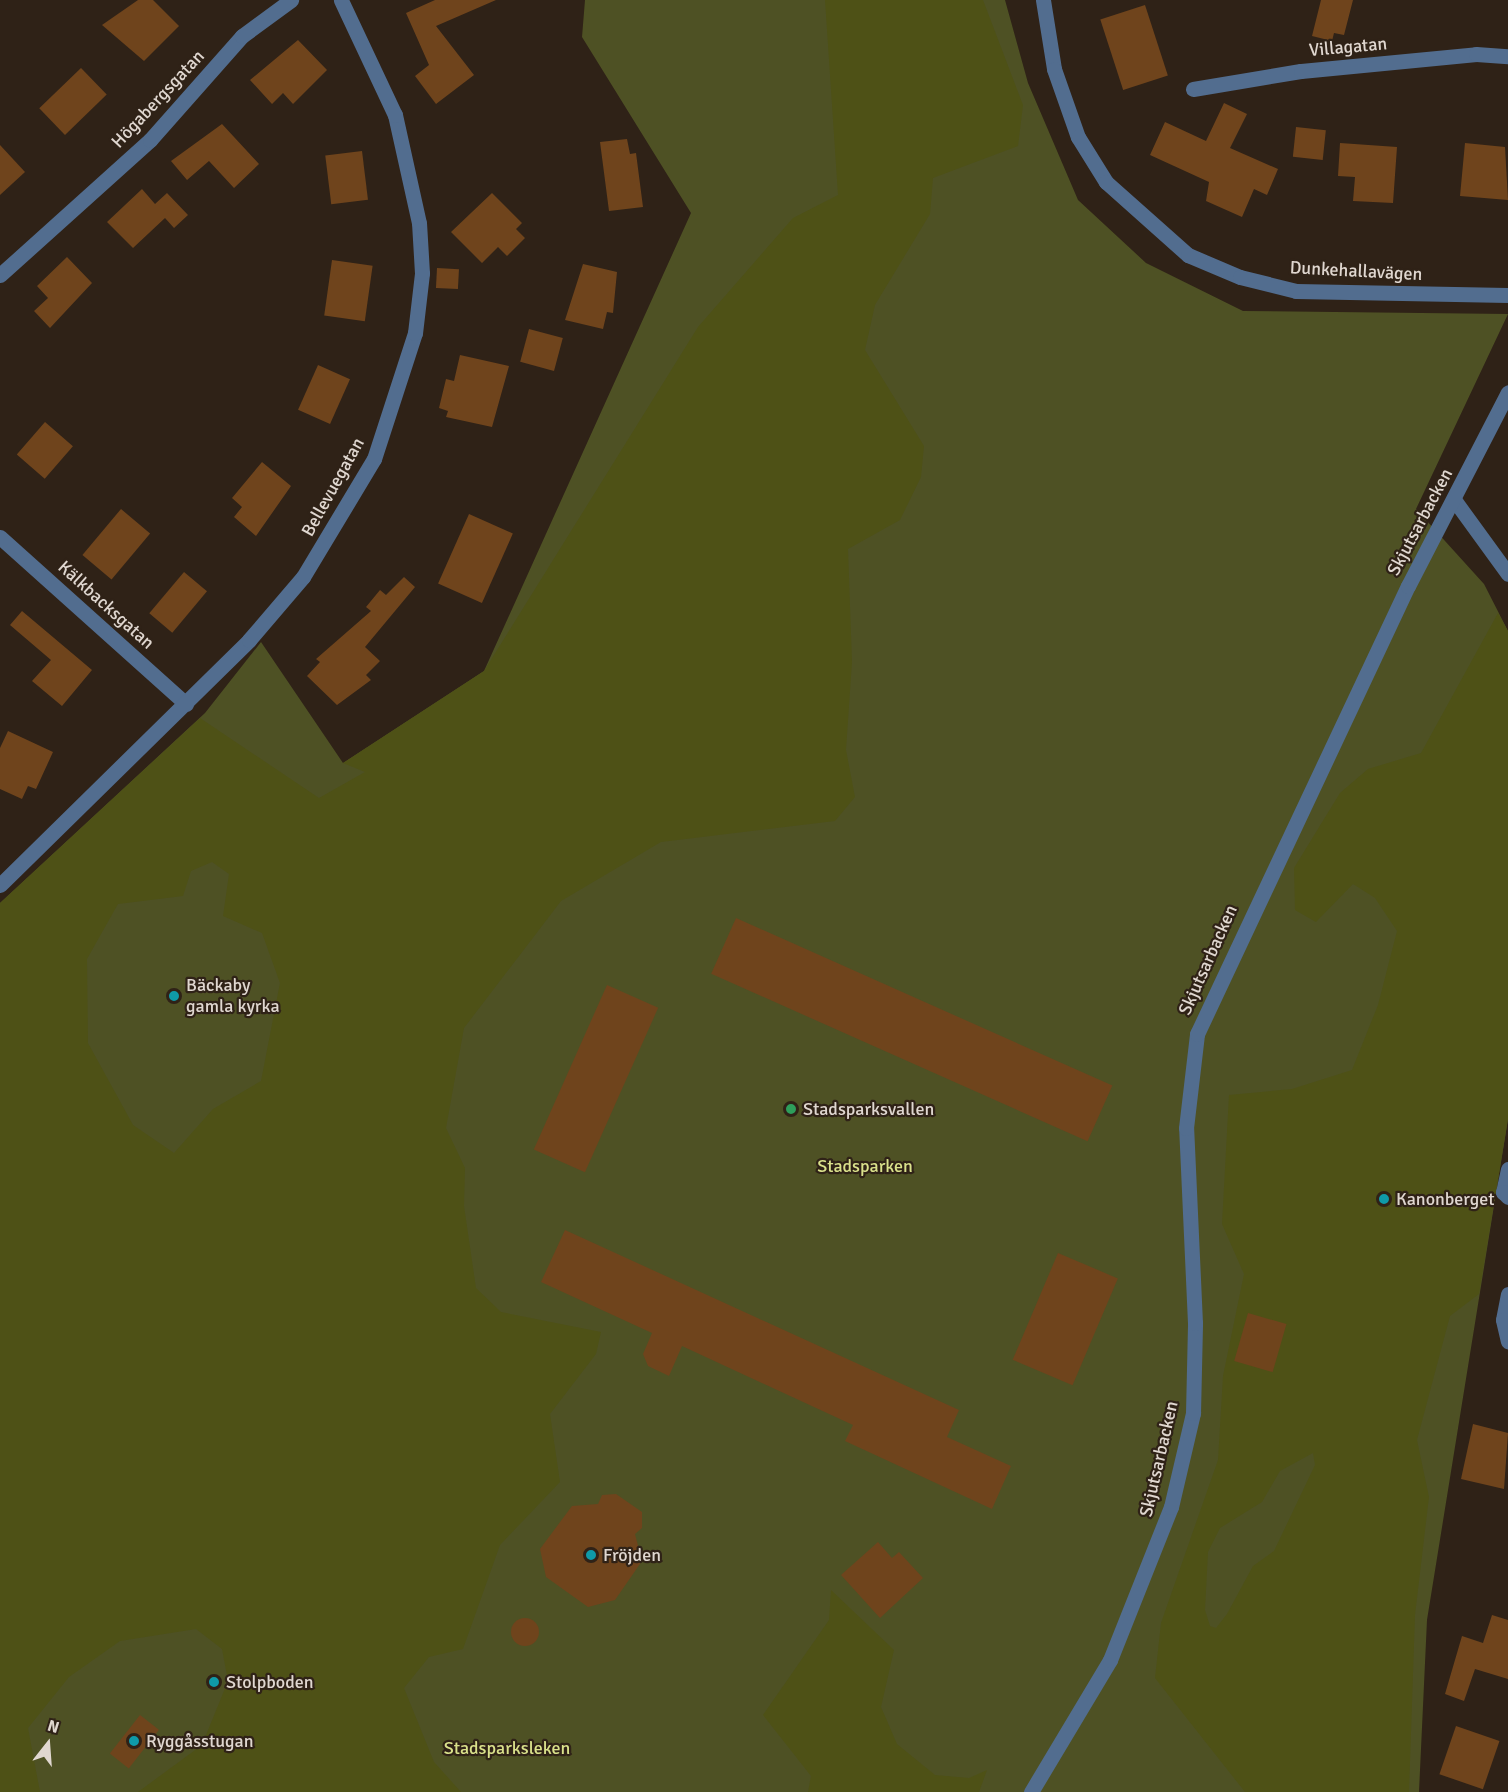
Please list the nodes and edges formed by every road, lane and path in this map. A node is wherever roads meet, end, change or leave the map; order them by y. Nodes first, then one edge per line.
1 (291, 0) edge
2 (340, 0) edge
3 (1043, 0) edge
4 (1508, 56) edge
5 (1193, 89) dead end
6 (0, 274) edge
7 (1508, 295) edge
8 (1508, 392) edge
9 (1455, 501) junction
10 (0, 537) edge
11 (1508, 574) edge
12 (186, 704) junction
13 (0, 885) edge
14 (1508, 1169) edge
15 (1508, 1197) edge
16 (1508, 1294) edge
17 (1508, 1341) edge
18 (1031, 1792) edge

1 - 6 street, Högabergsgatan
2 - 12 street, Bellevuegatan
3 - 7 street, Dunkehallavägen
4 - 5 street, Villagatan
8 - 9 street, Skjutsarbacken
9 - 11 street
9 - 18 street, Skjutsarbacken
10 - 12 street, Kälkbacksgatan
12 - 13 street, Bellevuegatan
14 - 15 street
16 - 17 street

